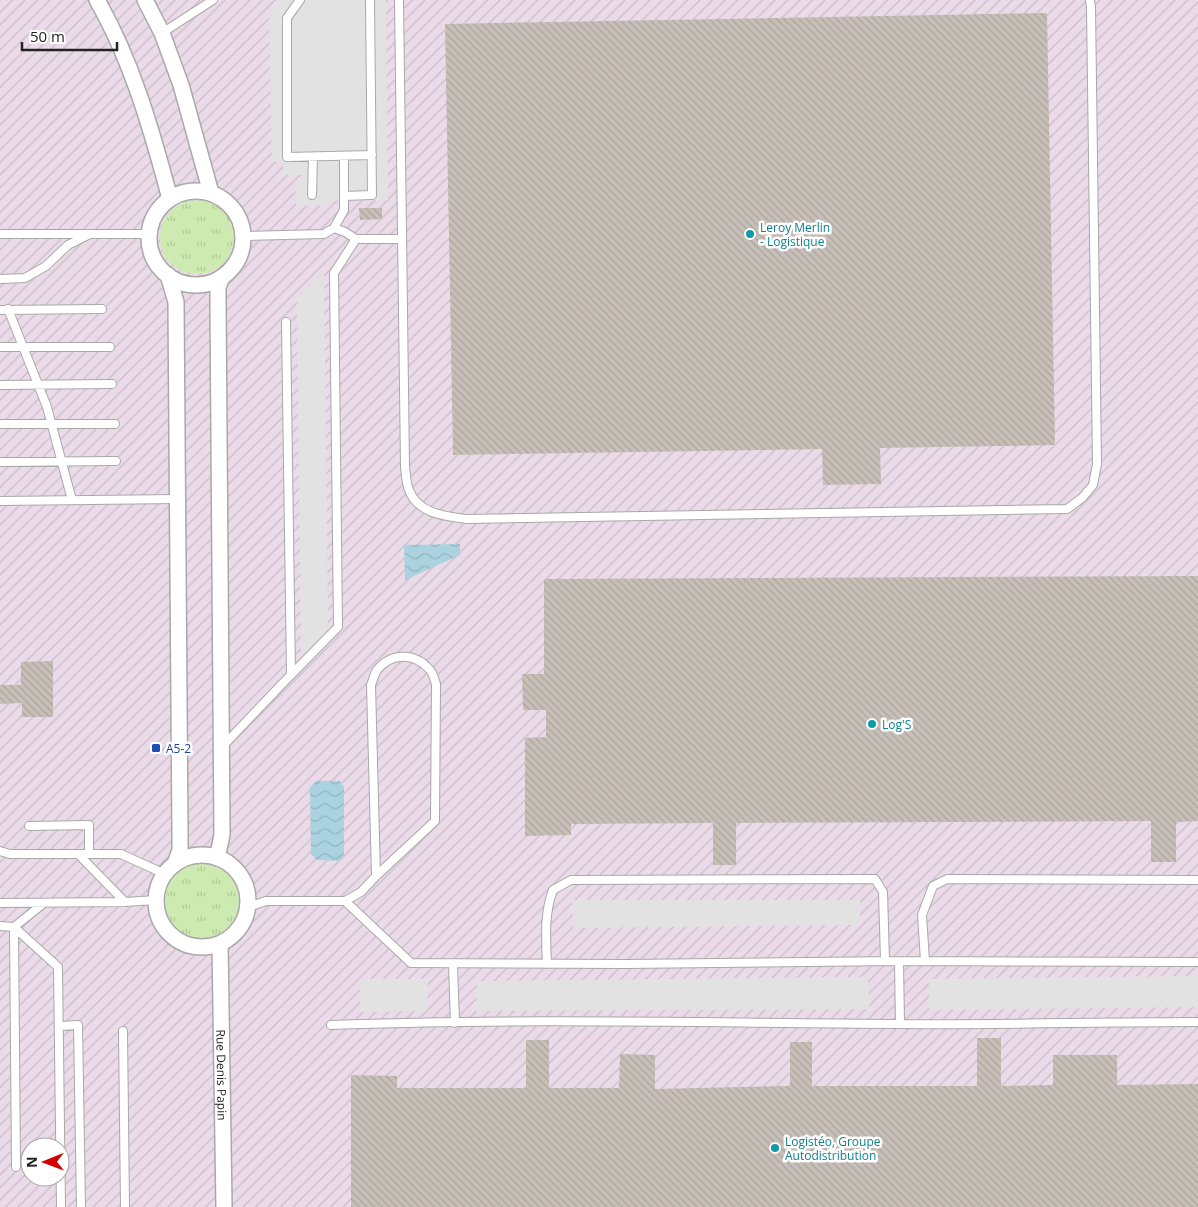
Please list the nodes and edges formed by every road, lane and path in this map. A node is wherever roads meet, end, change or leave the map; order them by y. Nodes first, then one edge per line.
1 (97, 0) edge
2 (144, 0) edge
3 (214, 0) edge
4 (300, 0) edge
5 (370, 0) edge
6 (398, 0) edge
7 (1090, 0) edge
8 (162, 33) junction
9 (312, 156) junction
10 (344, 156) junction
11 (372, 156) junction
12 (211, 193) junction
13 (312, 195) dead end
14 (344, 196) junction
15 (170, 199) junction
16 (334, 228) junction
17 (0, 234) edge
18 (92, 234) junction
19 (150, 234) junction
20 (243, 236) junction
21 (356, 239) junction
22 (401, 239) junction
23 (168, 275) junction
24 (222, 277) junction
25 (0, 279) edge
26 (4, 310) edge
27 (102, 310) dead end
28 (286, 322) dead end
29 (0, 347) edge
30 (24, 347) junction
31 (110, 347) dead end
32 (38, 384) junction
33 (112, 384) dead end
34 (0, 385) edge
35 (51, 423) junction
36 (0, 424) edge
37 (116, 424) dead end
38 (61, 461) junction
39 (116, 461) dead end
40 (0, 462) edge
41 (178, 499) junction
42 (72, 500) junction
43 (0, 501) edge
44 (290, 674) junction
45 (221, 749) junction
46 (29, 826) dead end
47 (0, 851) edge
48 (78, 854) junction
49 (89, 854) junction
50 (217, 858) junction
51 (170, 869) junction
52 (376, 876) junction
53 (1198, 880) edge
54 (156, 900) junction
55 (125, 902) junction
56 (346, 902) junction
57 (0, 903) edge
58 (44, 903) junction
59 (248, 907) junction
60 (0, 926) edge
61 (14, 927) junction
62 (220, 944) junction
63 (899, 961) junction
64 (925, 961) junction
65 (885, 962) junction
66 (1198, 962) edge
67 (453, 964) junction
68 (547, 964) junction
69 (1198, 1022) edge
70 (455, 1023) junction
71 (900, 1024) junction
72 (332, 1025) dead end
73 (59, 1026) junction
74 (123, 1031) dead end
75 (16, 1167) dead end
76 (223, 1205) edge
77 (61, 1207) edge
78 (81, 1207) edge
79 (125, 1207) edge

1 - 15 street
2 - 8 street
3 - 8 lane
4 - 9 lane
5 - 11 lane
6 - 22 lane
7 - 22 lane
8 - 12 street
9 - 10 lane
9 - 13 lane
10 - 11 lane
10 - 14 lane
11 - 14 lane
12 - 15 street
12 - 20 street
14 - 16 lane
15 - 19 street
16 - 20 lane
16 - 21 lane
17 - 18 lane
18 - 19 lane
18 - 25 lane
19 - 23 street
20 - 24 street
21 - 22 lane
21 - 44 lane
23 - 24 street
23 - 41 street
24 - 45 street
26 - 27 lane
26 - 30 lane
28 - 44 lane
29 - 30 lane
30 - 31 lane
30 - 32 lane
32 - 33 lane
32 - 34 lane
32 - 35 lane
35 - 36 lane
35 - 37 lane
35 - 38 lane
38 - 39 lane
38 - 40 lane
38 - 42 lane
41 - 42 lane
41 - 51 street
42 - 43 lane
44 - 45 lane
45 - 50 street
46 - 49 lane
47 - 48 lane
48 - 49 lane
48 - 55 lane
49 - 51 lane
50 - 51 street
50 - 59 street
51 - 54 street
52 - 52 lane
52 - 56 lane
53 - 64 lane
54 - 55 lane
54 - 62 street
55 - 58 lane
56 - 59 lane
56 - 67 lane
57 - 58 lane
58 - 61 lane
59 - 62 street
60 - 61 lane
61 - 73 lane
61 - 75 lane
62 - 76 street, Rue Denis Papin
63 - 64 lane
63 - 65 lane
63 - 71 lane
64 - 66 lane
65 - 68 lane
65 - 68 lane
67 - 68 lane
67 - 70 lane
69 - 71 lane
70 - 71 lane
70 - 72 lane
73 - 77 lane
73 - 78 lane
74 - 79 lane

